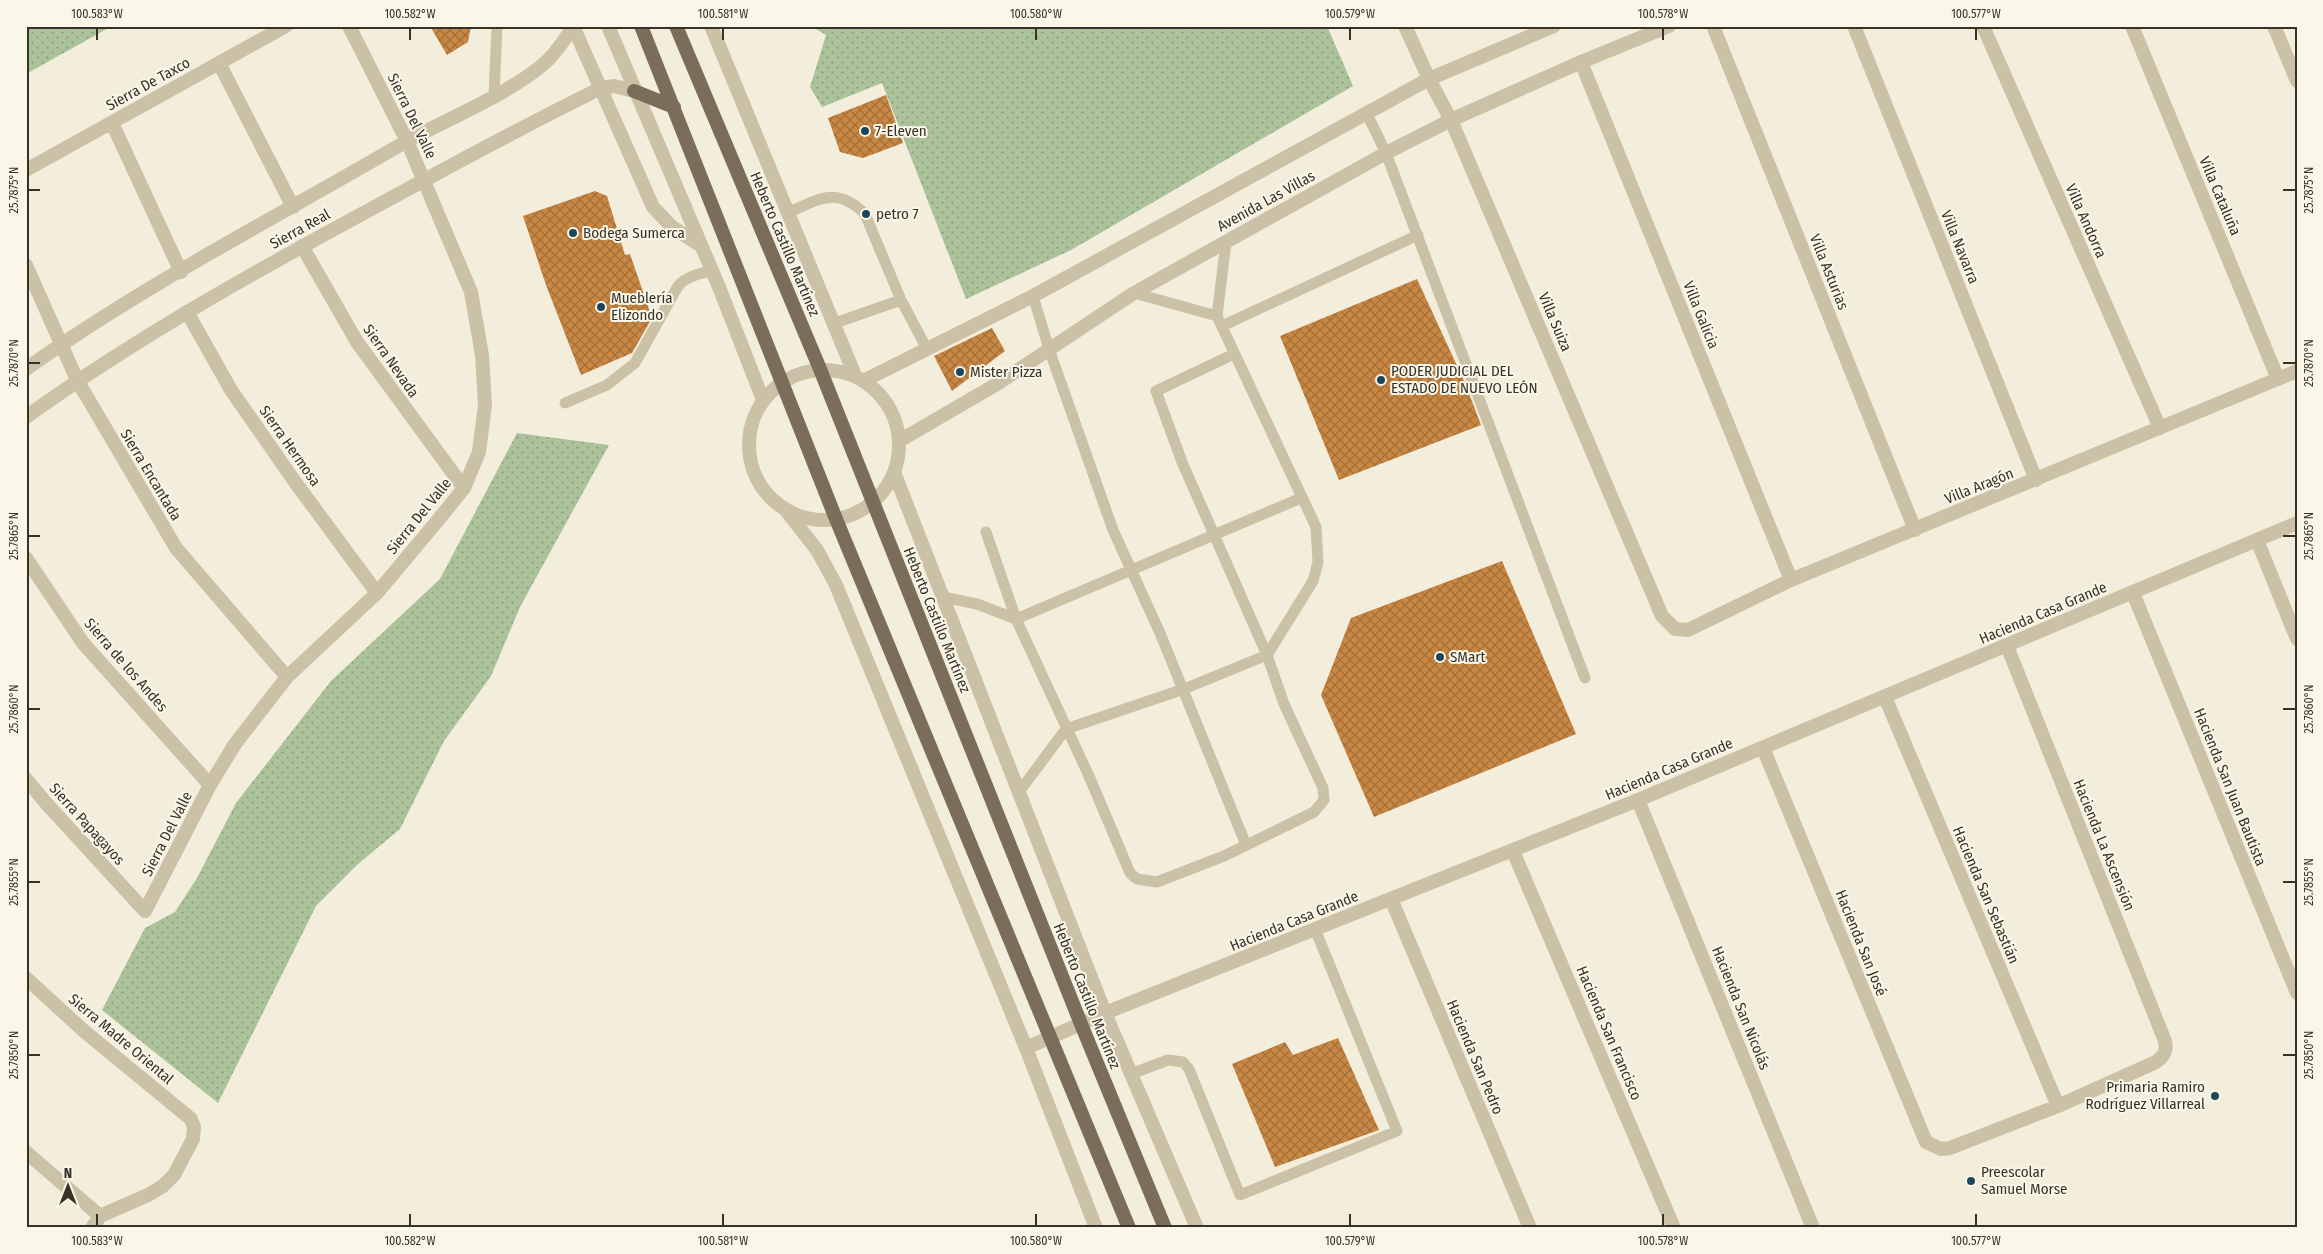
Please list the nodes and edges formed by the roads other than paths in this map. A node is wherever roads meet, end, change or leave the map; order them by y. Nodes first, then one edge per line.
1 (286, 26) edge
2 (349, 26) edge
3 (497, 26) edge
4 (573, 26) edge
5 (608, 26) edge
6 (641, 26) edge
7 (676, 26) edge
8 (711, 26) edge
9 (1405, 26) edge
10 (1554, 26) edge
11 (1668, 26) edge
12 (1713, 26) edge
13 (1854, 26) edge
14 (1983, 26) edge
15 (2132, 26) edge
16 (2274, 26) edge
17 (1581, 62) junction
18 (219, 63) junction
19 (1429, 79) junction
20 (2297, 81) edge
21 (601, 88) junction
22 (634, 91) junction
23 (494, 95) junction
24 (674, 107) junction
25 (1366, 112) junction
26 (1451, 120) junction
27 (112, 122) junction
28 (407, 141) junction
29 (1386, 153) junction
30 (26, 170) edge
31 (424, 180) junction
32 (293, 207) junction
33 (789, 212) junction
34 (1418, 235) junction
35 (1226, 242) junction
36 (700, 245) junction
37 (302, 246) junction
38 (26, 265) edge
39 (712, 271) junction
40 (180, 272) junction
41 (1134, 293) junction
42 (1033, 296) junction
43 (901, 300) junction
44 (187, 312) junction
45 (1219, 321) junction
46 (835, 323) junction
47 (60, 345) junction
48 (1048, 349) junction
49 (927, 350) junction
50 (1234, 354) junction
51 (26, 369) edge
52 (820, 369) junction
53 (2297, 372) edge
54 (860, 377) junction
55 (2278, 379) junction
56 (77, 380) junction
57 (783, 384) junction
58 (762, 400) junction
59 (565, 404) dead end
60 (26, 417) edge
61 (2160, 428) junction
62 (899, 441) junction
63 (894, 472) junction
64 (2036, 480) junction
65 (464, 488) junction
66 (1301, 498) junction
67 (873, 502) junction
68 (784, 508) junction
69 (836, 519) junction
70 (2297, 523) edge
71 (1915, 530) junction
72 (986, 532) dead end
73 (1215, 536) junction
74 (2257, 540) junction
75 (26, 558) edge
76 (1131, 569) junction
77 (1791, 580) junction
78 (377, 593) junction
79 (2133, 593) junction
80 (943, 596) junction
81 (1016, 619) junction
82 (1675, 629) joint
83 (2297, 639) edge
84 (2007, 646) junction
85 (1266, 655) junction
86 (287, 677) junction
87 (1585, 678) dead end
88 (1184, 689) junction
89 (1884, 696) junction
90 (1066, 729) junction
91 (1763, 748) junction
92 (26, 779) edge
93 (210, 785) junction
94 (1019, 792) junction
95 (1638, 800) junction
96 (1246, 845) junction
97 (1513, 851) junction
98 (1391, 899) junction
99 (146, 911) joint
100 (1315, 929) junction
101 (26, 978) edge
102 (2297, 993) edge
103 (1105, 1013) junction
104 (1081, 1024) junction
105 (1050, 1036) junction
106 (1026, 1048) junction
107 (1131, 1074) junction
108 (2058, 1106) junction
109 (26, 1152) edge
110 (96, 1222) edge
111 (1096, 1228) edge
112 (1129, 1228) edge
113 (1165, 1228) edge
114 (1197, 1228) edge
115 (1530, 1228) edge
116 (1674, 1228) edge
117 (1813, 1228) edge

1 - 18 street, Sierra De Taxco
2 - 28 street, Sierra Del Valle
3 - 23 lane
4 - 21 street
4 - 23 street, Sierra Real
5 - 22 street
6 - 24 main road
7 - 52 main road, Heberto Castillo Martínez
8 - 33 street
9 - 19 street, Villa Suiza
10 - 19 street, Avenida Las Villas
11 - 17 street, Avenida Las Villas
12 - 71 street, Villa Asturias
13 - 64 street, Villa Navarra
14 - 61 street, Villa Andorra
15 - 55 street, Villa Cataluña
16 - 20 street
17 - 26 street, Avenida Las Villas
17 - 77 street, Villa Galicia
18 - 27 street, Sierra De Taxco
18 - 32 street
19 - 25 street, Avenida Las Villas
19 - 26 street, Villa Suiza
21 - 22 street
21 - 31 street, Sierra Real
21 - 36 street
22 - 24 main road
22 - 36 street
23 - 28 street, Sierra Real
24 - 57 main road
25 - 29 lane
25 - 42 street, Avenida Las Villas
26 - 29 street, Avenida Las Villas
26 - 82 street, Villa Suiza
27 - 30 street, Sierra De Taxco
27 - 40 street
28 - 31 street, Sierra Del Valle
28 - 32 street, Sierra Real
29 - 34 lane
29 - 35 street, Avenida Las Villas
31 - 37 street, Sierra Real
31 - 65 street, Sierra Del Valle
32 - 40 street, Sierra Real
33 - 43 lane
33 - 46 street
34 - 45 lane
34 - 87 lane
35 - 41 street, Avenida Las Villas
35 - 45 lane
36 - 39 street
37 - 44 street, Sierra Real
37 - 65 street, Sierra Nevada
38 - 47 street, Sierra Encantada
39 - 58 street
39 - 59 lane
40 - 47 street, Sierra Real
41 - 45 lane
41 - 48 street, Avenida Las Villas
42 - 48 lane
42 - 49 street, Avenida Las Villas
43 - 46 lane
43 - 49 lane
44 - 56 street, Sierra Real
44 - 78 street, Sierra Hermosa
45 - 50 lane
46 - 54 street
47 - 51 street, Sierra Real
47 - 56 street, Sierra Encantada
48 - 62 street, Avenida Las Villas
48 - 76 lane
49 - 54 street, Avenida Las Villas
50 - 66 lane
50 - 73 lane
52 - 54 street
52 - 57 street
52 - 67 main road, Heberto Castillo Martínez
53 - 55 street, Villa Aragón
54 - 62 street
55 - 61 street, Villa Aragón
56 - 60 street, Sierra Real
56 - 86 street, Sierra Encantada
57 - 58 street
57 - 69 main road
58 - 68 street
61 - 64 street, Villa Aragón
62 - 63 street
63 - 67 street
63 - 80 street
64 - 71 street, Villa Aragón
65 - 78 street, Sierra Del Valle
66 - 73 lane
66 - 85 lane
67 - 69 street
67 - 104 main road, Heberto Castillo Martínez
68 - 69 street
68 - 106 street
69 - 105 main road
70 - 74 street, Hacienda Casa Grande
71 - 77 street, Villa Aragón
72 - 81 lane
73 - 76 lane
73 - 85 lane
74 - 79 street, Hacienda Casa Grande
74 - 83 street
75 - 93 street, Sierra de los Andes
76 - 81 lane
76 - 88 lane
77 - 82 street, Villa Aragón
78 - 86 street, Sierra Del Valle
79 - 84 street, Hacienda Casa Grande
79 - 102 street, Hacienda San Juan Bautista
80 - 81 lane
80 - 94 street
81 - 90 lane
84 - 89 street, Hacienda Casa Grande
84 - 108 street, Hacienda La Ascensión
85 - 88 lane
85 - 96 lane
86 - 93 street, Sierra Del Valle
88 - 90 lane
88 - 96 lane
89 - 91 street, Hacienda Casa Grande
89 - 108 street, Hacienda San Sebastián
90 - 94 lane
90 - 96 lane
91 - 95 street, Hacienda Casa Grande
91 - 108 street, Hacienda San José
92 - 99 street, Sierra Papagayos
93 - 99 street, Sierra Del Valle
94 - 103 street
95 - 97 street, Hacienda Casa Grande
95 - 117 street, Hacienda San Nicolás
97 - 98 street, Hacienda Casa Grande
97 - 116 street, Hacienda San Francisco
98 - 100 street, Hacienda Casa Grande
98 - 115 street, Hacienda San Pedro
100 - 103 street, Hacienda Casa Grande
100 - 107 lane
101 - 110 street, Sierra Madre Oriental
103 - 104 street, Hacienda Casa Grande
103 - 107 street
104 - 105 street, Hacienda Casa Grande
104 - 113 main road, Heberto Castillo Martínez
105 - 106 street, Hacienda Casa Grande
105 - 112 main road
106 - 111 street
107 - 114 street
109 - 110 street

